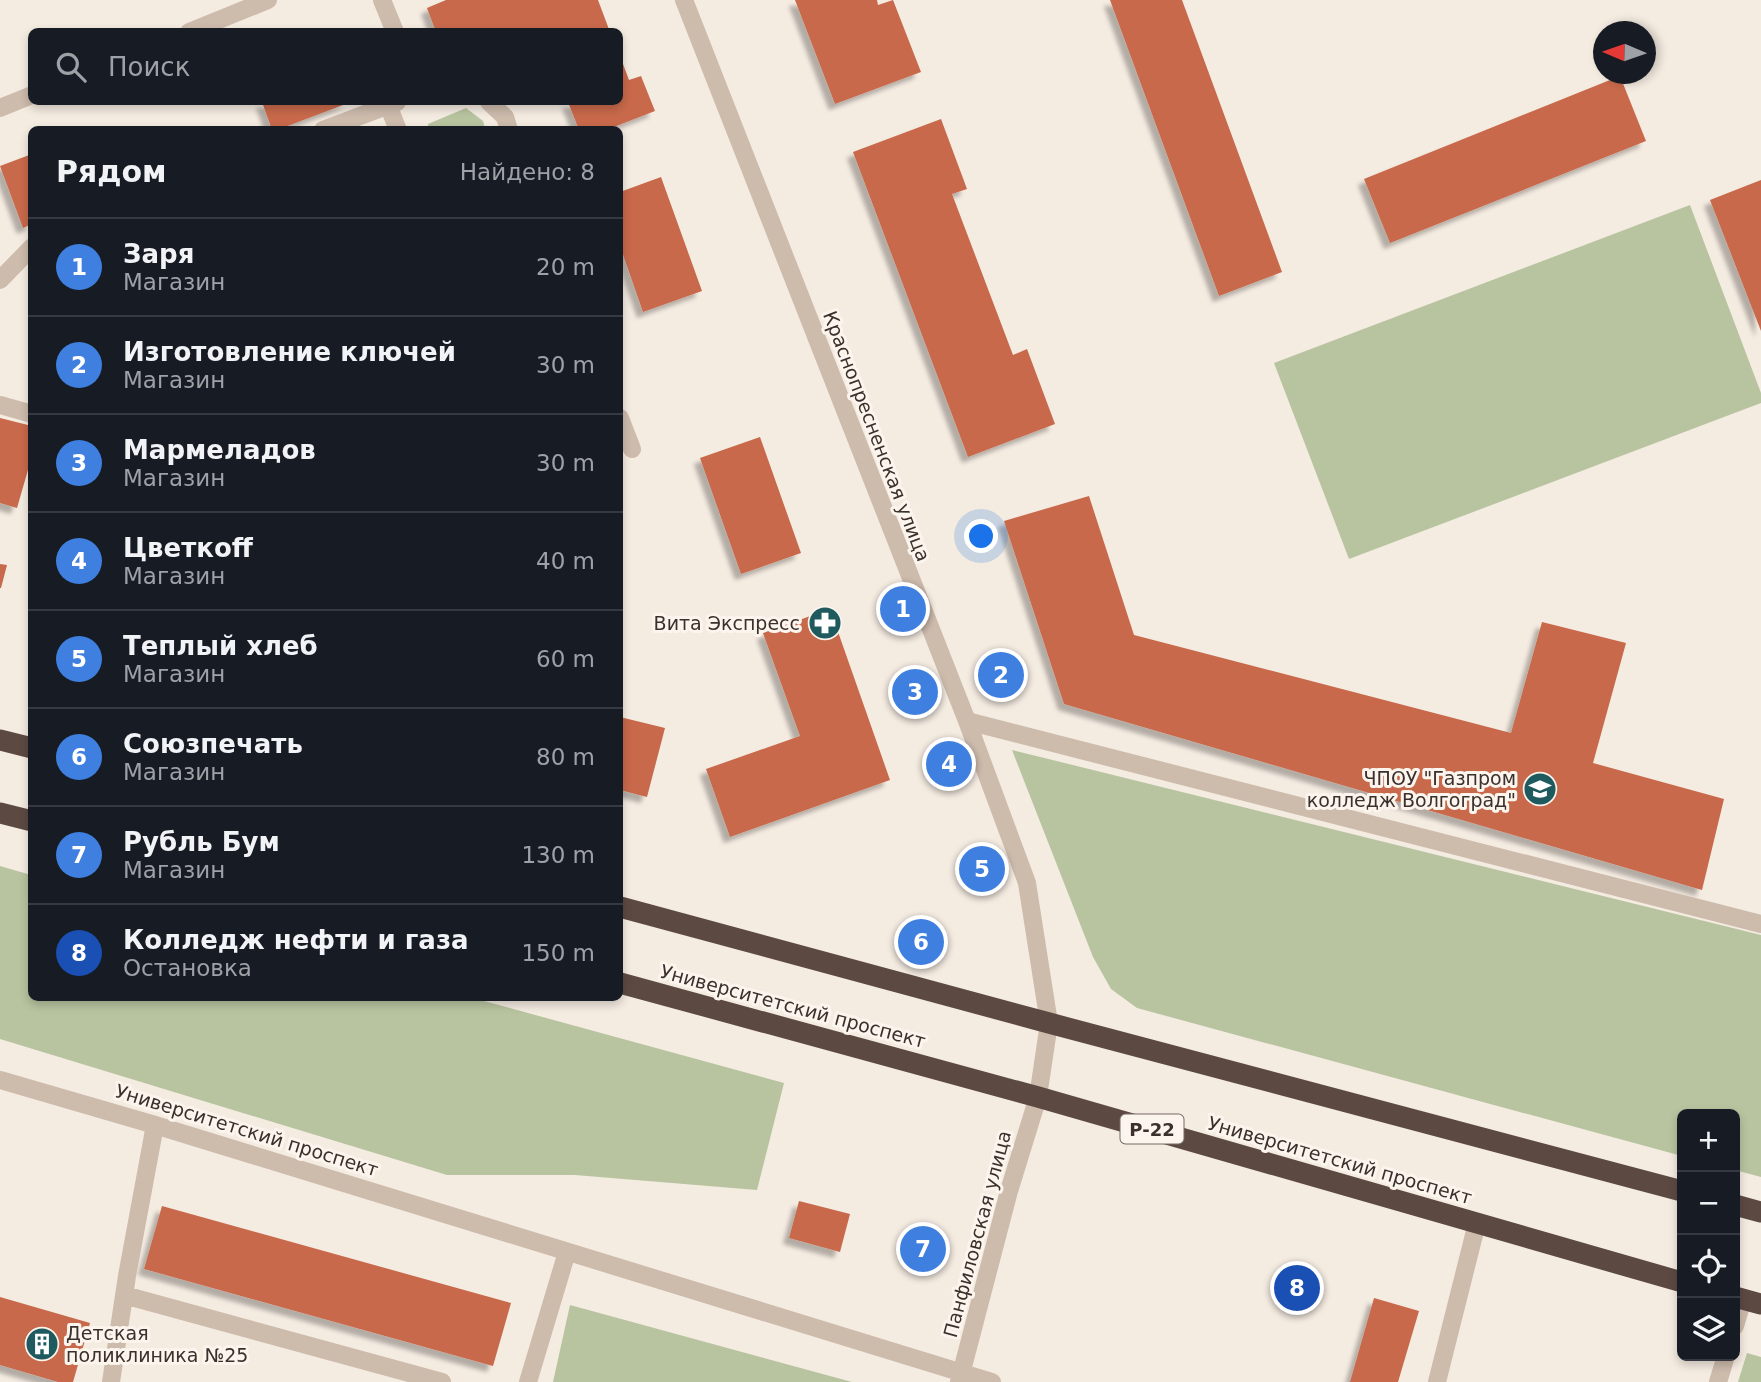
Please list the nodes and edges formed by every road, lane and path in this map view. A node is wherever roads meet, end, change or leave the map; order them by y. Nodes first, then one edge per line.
1 (268, 0) edge
2 (382, 0) edge
3 (684, 0) edge
4 (199, 28) edge
5 (393, 28) edge
6 (28, 97) edge
7 (388, 105) edge
8 (393, 105) edge
9 (492, 105) edge
10 (0, 108) edge
11 (333, 126) edge
12 (397, 126) edge
13 (508, 126) edge
14 (28, 251) edge
15 (0, 280) edge
16 (0, 405) edge
17 (28, 413) edge
18 (623, 426) edge
19 (632, 449) dead end
20 (967, 721) junction
21 (0, 740) edge
22 (28, 747) edge
23 (0, 813) edge
24 (28, 820) edge
25 (623, 908) edge
26 (1761, 924) edge
27 (623, 984) edge
28 (1049, 1023) junction
29 (0, 1080) edge
30 (1038, 1097) junction
31 (155, 1125) junction
32 (1677, 1190) edge
33 (1740, 1206) edge
34 (1761, 1212) edge
35 (1477, 1223) junction
36 (568, 1252) junction
37 (1677, 1281) edge
38 (124, 1295) junction
39 (1724, 1361) edge
40 (960, 1378) edge
41 (111, 1382) edge
42 (442, 1382) edge
43 (528, 1382) edge
44 (992, 1382) edge
45 (1437, 1382) edge
46 (1718, 1382) edge

1 - 4 street
2 - 5 street
3 - 20 street, Краснопресненская улица
6 - 10 street
7 - 11 street
8 - 12 street
9 - 13 street
14 - 15 street
16 - 17 street
18 - 19 street
20 - 26 street
20 - 28 street, Краснопресненская улица
21 - 22 highway
23 - 24 highway
25 - 28 highway
27 - 30 highway, Университетский проспект / Р-22
28 - 30 street, Краснопресненская улица
28 - 32 highway
29 - 31 street, Университетский проспект
30 - 35 highway, Университетский проспект / Р-22
30 - 40 street, Панфиловская улица
31 - 36 street, Университетский проспект
31 - 38 street
33 - 34 highway
35 - 37 highway, Университетский проспект / Р-22
35 - 45 street
36 - 40 street, Университетский проспект
36 - 43 street
38 - 41 street
38 - 42 street
39 - 46 street
40 - 44 street, Университетский проспект

